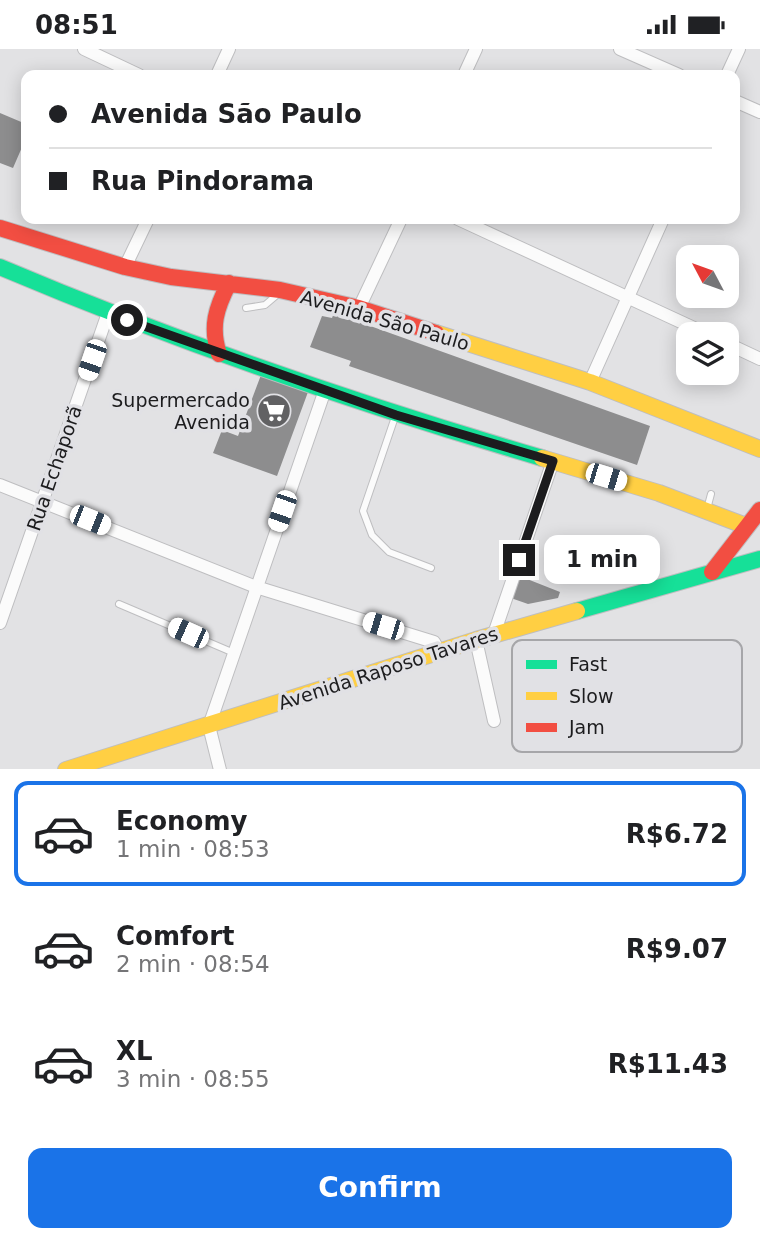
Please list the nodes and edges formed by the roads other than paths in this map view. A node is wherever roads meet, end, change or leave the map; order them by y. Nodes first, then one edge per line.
1 (84, 49) edge
2 (229, 49) edge
3 (476, 49) edge
4 (621, 49) edge
5 (739, 49) edge
6 (128, 70) edge
7 (219, 70) edge
8 (466, 70) edge
9 (668, 70) edge
10 (729, 70) edge
11 (740, 103) edge
12 (760, 112) edge
13 (146, 224) edge
14 (399, 224) edge
15 (469, 224) edge
16 (661, 224) edge
17 (0, 229) edge
18 (0, 267) edge
19 (125, 267) junction
20 (229, 283) junction
21 (280, 290) junction
22 (628, 297) junction
23 (246, 308) dead end
24 (359, 308) junction
25 (108, 313) junction
26 (681, 322) edge
27 (739, 349) edge
28 (219, 354) junction
29 (760, 359) edge
30 (590, 382) junction
31 (325, 390) junction
32 (396, 415) junction
33 (760, 449) edge
34 (553, 461) junction
35 (0, 485) edge
36 (711, 494) dead end
37 (42, 501) junction
38 (760, 510) edge
39 (707, 511) junction
40 (753, 529) edge
41 (760, 559) edge
42 (431, 568) dead end
43 (712, 572) junction
44 (256, 587) junction
45 (119, 604) dead end
46 (0, 624) edge
47 (494, 634) junction
48 (475, 640) junction
49 (439, 652) junction
50 (234, 653) junction
51 (494, 722) dead end
52 (209, 726) junction
53 (66, 769) edge
54 (220, 769) edge

1 - 6 street
2 - 7 street
3 - 8 street
4 - 9 street
5 - 10 street
11 - 12 street
13 - 19 street
14 - 24 street
15 - 22 street
16 - 22 street
17 - 19 main road, Avenida São Paulo
18 - 25 main road
19 - 20 main road, Avenida São Paulo
20 - 21 main road, Avenida São Paulo
20 - 28 main road
21 - 23 lane
21 - 24 main road, Avenida São Paulo
22 - 26 street
22 - 30 street
24 - 30 main road, Avenida São Paulo
25 - 28 main road
25 - 37 street, Rua Echaporã
27 - 29 street
28 - 31 main road
30 - 33 main road, Avenida São Paulo
31 - 32 main road
31 - 44 street
32 - 34 main road
32 - 42 lane
34 - 39 main road
34 - 47 street
35 - 37 street
36 - 39 lane
37 - 44 street
37 - 46 street, Rua Echaporã
38 - 40 main road
39 - 40 main road
40 - 43 main road
41 - 43 main road, Avenida Raposo Tavares
43 - 47 main road, Avenida Raposo Tavares
44 - 49 street
44 - 50 street
45 - 50 lane
47 - 48 main road, Avenida Raposo Tavares
48 - 49 main road, Avenida Raposo Tavares
48 - 51 street
49 - 52 main road, Avenida Raposo Tavares
50 - 52 street
52 - 53 main road, Avenida Raposo Tavares
52 - 54 street

